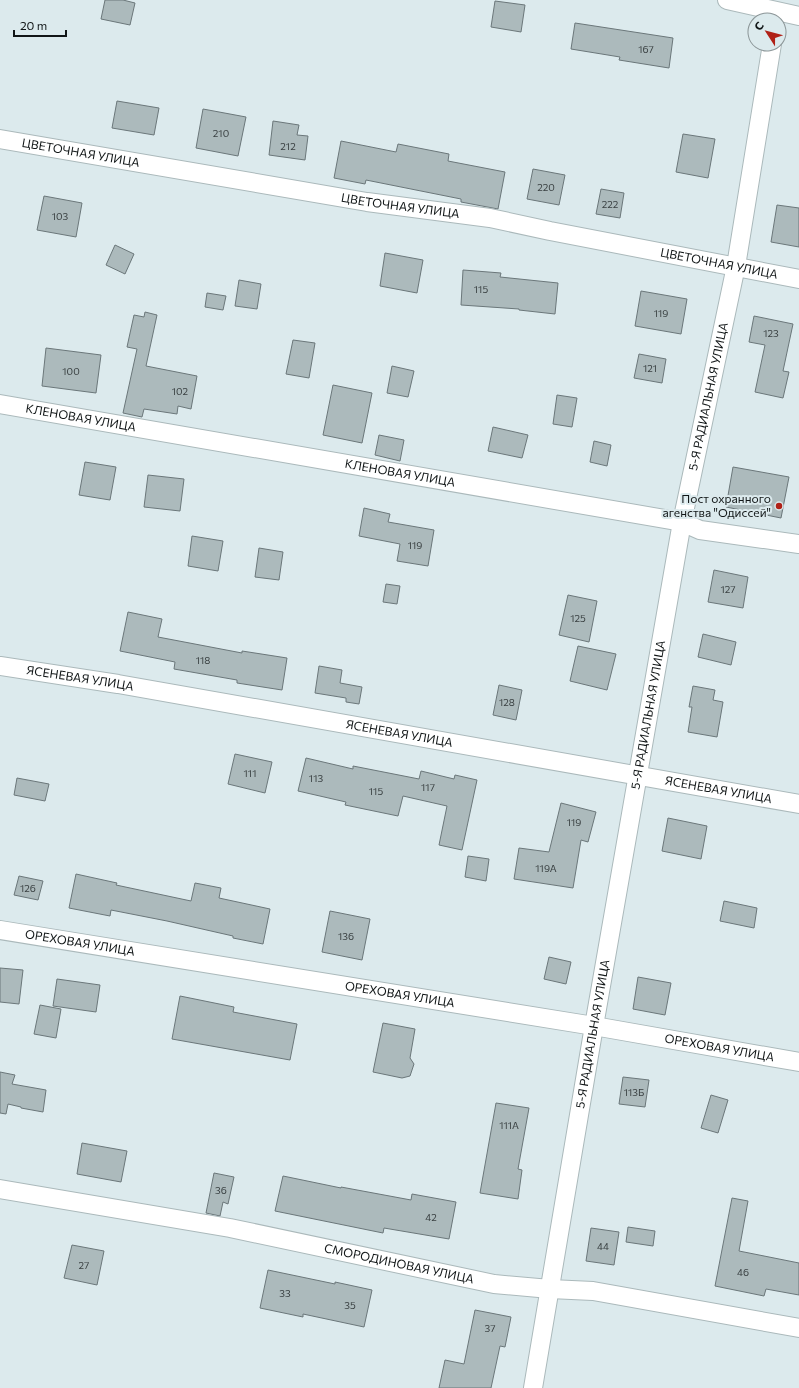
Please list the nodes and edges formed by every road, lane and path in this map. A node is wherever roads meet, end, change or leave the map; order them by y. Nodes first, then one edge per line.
1 (727, 0) edge
2 (778, 11) edge
3 (799, 16) edge
4 (771, 52) edge
5 (0, 139) edge
6 (736, 266) junction
7 (799, 279) edge
8 (0, 404) edge
9 (682, 522) junction
10 (799, 544) edge
11 (0, 666) edge
12 (638, 776) junction
13 (799, 804) edge
14 (0, 930) edge
15 (594, 1026) junction
16 (799, 1062) edge
17 (0, 1190) edge
18 (550, 1289) junction
19 (799, 1328) edge
20 (533, 1388) edge

1 - 2 street
2 - 3 street
4 - 6 street, 5-Я РАДИАЛЬНАЯ УЛИЦА
5 - 6 street, ЦВЕТОЧНАЯ УЛИЦА
6 - 7 street, ЦВЕТОЧНАЯ УЛИЦА
6 - 9 street, 5-Я РАДИАЛЬНАЯ УЛИЦА
8 - 9 street, КЛЕНОВАЯ УЛИЦА
9 - 10 street, КЛЕНОВАЯ УЛИЦА
9 - 12 street, 5-Я РАДИАЛЬНАЯ УЛИЦА
11 - 12 street, ЯСЕНЕВАЯ УЛИЦА
12 - 13 street, ЯСЕНЕВАЯ УЛИЦА
12 - 15 street, 5-Я РАДИАЛЬНАЯ УЛИЦА
14 - 15 street, ОРЕХОВАЯ УЛИЦА
15 - 16 street, ОРЕХОВАЯ УЛИЦА
15 - 18 street, 5-Я РАДИАЛЬНАЯ УЛИЦА
17 - 18 street, СМОРОДИНОВАЯ УЛИЦА
18 - 19 street, СМОРОДИНОВАЯ УЛИЦА
18 - 20 street, 5-Я РАДИАЛЬНАЯ УЛИЦА

